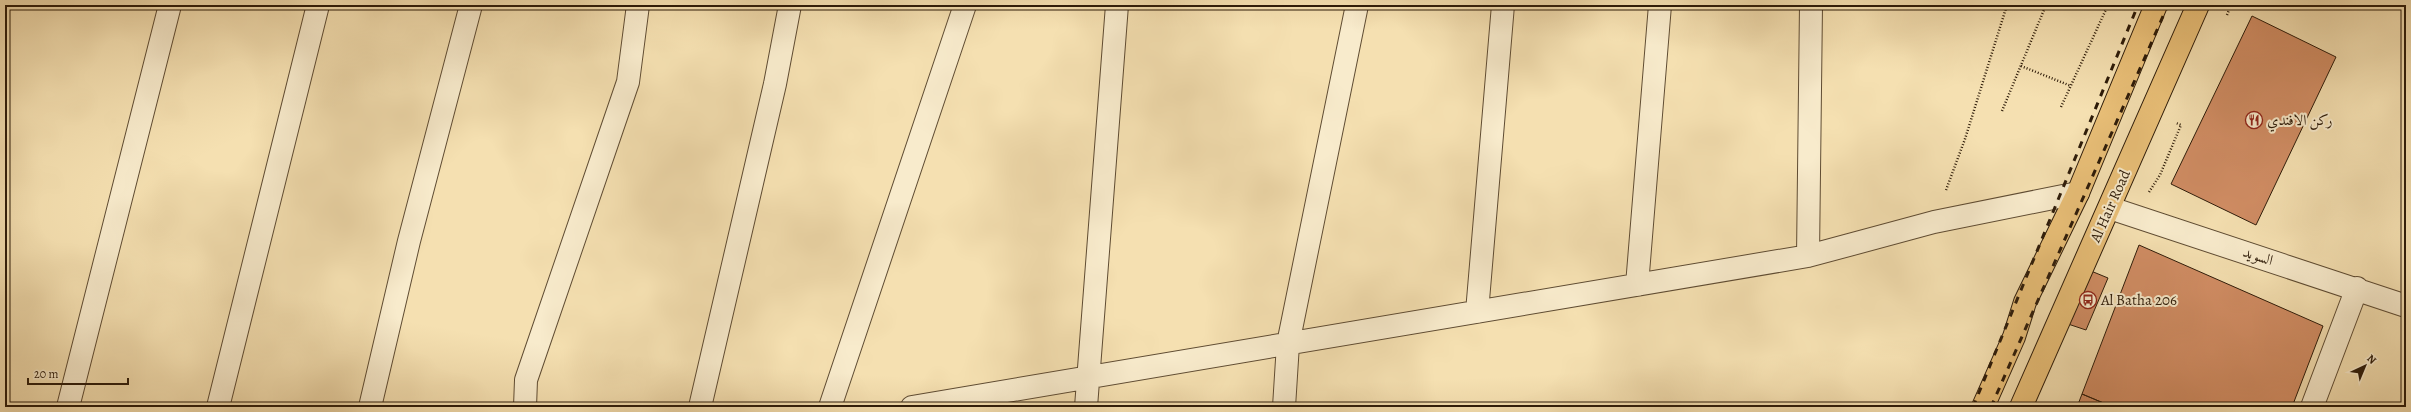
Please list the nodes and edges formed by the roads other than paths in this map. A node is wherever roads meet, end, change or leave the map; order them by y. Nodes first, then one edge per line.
1 (170, 5) edge
2 (318, 5) edge
3 (471, 5) edge
4 (638, 5) edge
5 (790, 5) edge
6 (965, 5) edge
7 (1117, 5) edge
8 (1357, 5) edge
9 (1503, 5) edge
10 (1660, 5) edge
11 (1811, 5) edge
12 (2156, 5) edge
13 (2198, 5) edge
14 (2078, 193) junction
15 (2110, 208) junction
16 (1808, 256) junction
17 (1637, 285) junction
18 (2357, 288) junction
19 (2406, 306) edge
20 (1477, 312) junction
21 (1288, 344) junction
22 (1087, 378) junction
23 (923, 406) edge
24 (68, 407) edge
25 (218, 407) edge
26 (370, 407) edge
27 (525, 407) edge
28 (700, 407) edge
29 (830, 407) edge
30 (1086, 407) edge
31 (1284, 407) edge
32 (1983, 407) edge
33 (2021, 407) edge
34 (2312, 407) edge

1 - 24 street
2 - 25 street
3 - 26 street
4 - 27 street
5 - 28 street
6 - 29 street
7 - 22 street
8 - 21 street
9 - 20 street
10 - 17 street
11 - 16 street
12 - 14 main road
13 - 15 main road, Al Hair Road
14 - 16 street
14 - 32 main road
15 - 18 street, السويد
15 - 33 main road, Al Hair Road
16 - 17 street
17 - 20 street
18 - 19 street, السويد
18 - 34 street
20 - 21 street
21 - 22 street
21 - 31 street
22 - 23 street
22 - 30 street

